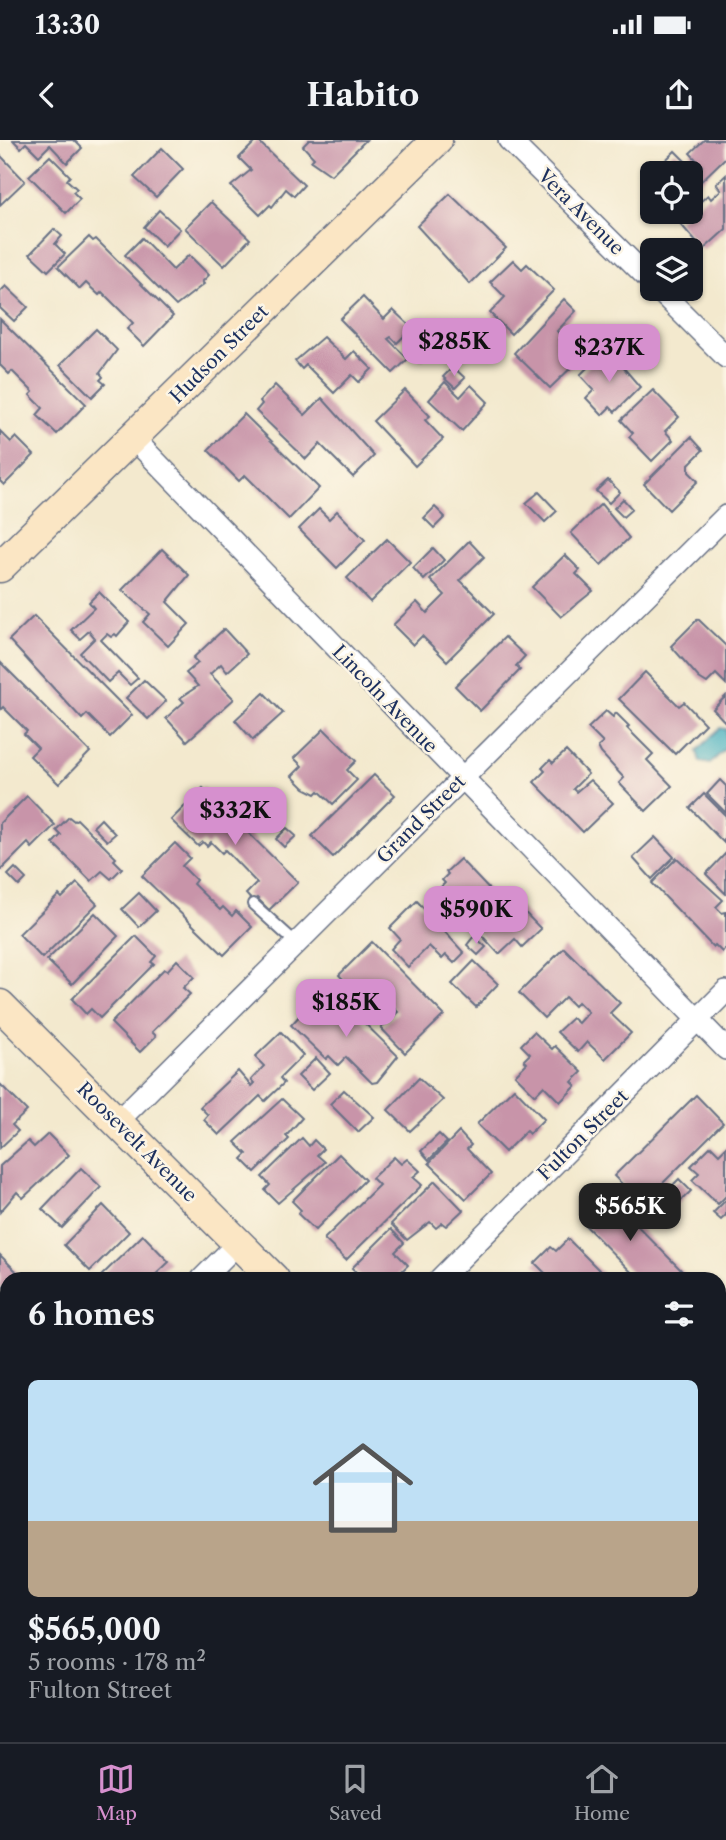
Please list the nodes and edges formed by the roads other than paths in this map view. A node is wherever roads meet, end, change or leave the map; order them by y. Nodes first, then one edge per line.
1 (437, 140) edge
2 (509, 140) edge
3 (640, 270) edge
4 (670, 301) edge
5 (726, 357) edge
6 (134, 438) junction
7 (726, 516) edge
8 (0, 567) edge
9 (462, 778) junction
10 (253, 904) dead end
11 (296, 943) junction
12 (726, 991) edge
13 (0, 1005) edge
14 (696, 1020) junction
15 (726, 1049) edge
16 (117, 1122) junction
17 (238, 1243) junction
18 (209, 1272) edge
19 (267, 1272) edge
20 (447, 1272) edge

1 - 6 street, Hudson Street
2 - 3 street, Vera Avenue
4 - 5 street
6 - 8 street, Hudson Street
6 - 9 street, Lincoln Avenue
7 - 9 street, Grand Street
9 - 11 street, Grand Street
9 - 14 street, Lincoln Avenue
10 - 11 lane
11 - 16 street, Grand Street
12 - 14 street, Fulton Street
13 - 16 street, Roosevelt Avenue
14 - 15 street, Lincoln Avenue
14 - 20 street, Fulton Street
16 - 17 street, Roosevelt Avenue
17 - 18 street
17 - 19 street, Roosevelt Avenue

